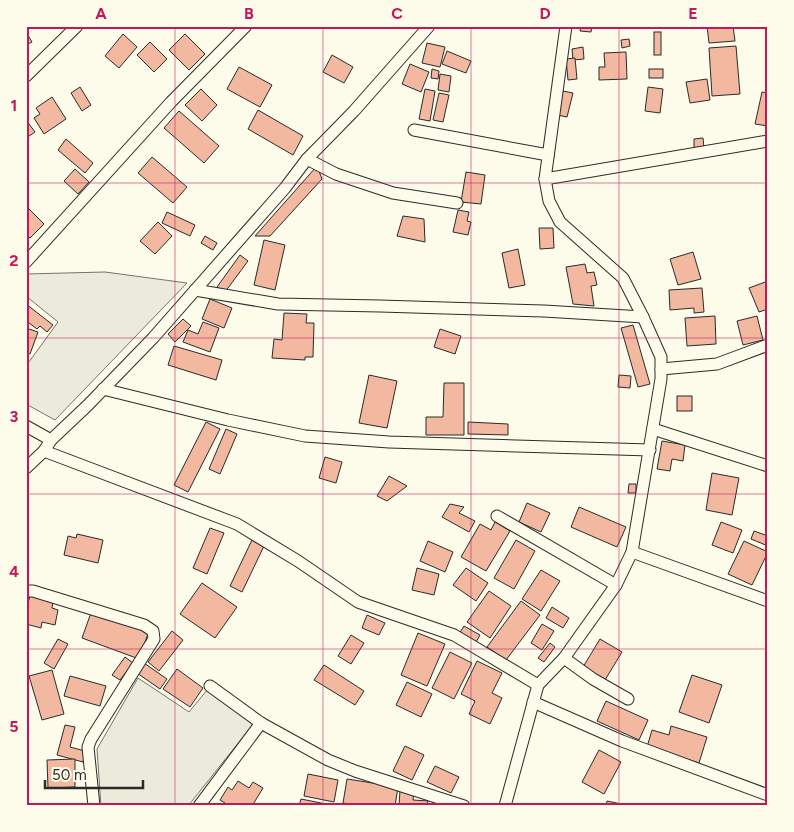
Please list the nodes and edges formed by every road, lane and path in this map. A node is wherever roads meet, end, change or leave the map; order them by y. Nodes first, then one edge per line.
1 (77, 26) edge
2 (246, 26) edge
3 (429, 26) edge
4 (566, 26) edge
5 (26, 76) edge
6 (414, 130) dead end
7 (768, 141) edge
8 (548, 155) junction
9 (307, 160) junction
10 (545, 179) junction
11 (457, 203) dead end
12 (26, 262) edge
13 (195, 290) junction
14 (643, 317) junction
15 (768, 345) edge
16 (661, 369) junction
17 (103, 389) junction
18 (26, 426) edge
19 (654, 429) junction
20 (51, 440) junction
21 (650, 450) junction
22 (44, 451) junction
23 (768, 466) edge
24 (26, 468) edge
25 (497, 516) dead end
26 (632, 552) junction
27 (616, 585) junction
28 (26, 591) edge
29 (768, 601) edge
30 (564, 658) junction
31 (538, 685) junction
32 (210, 686) dead end
33 (628, 699) dead end
34 (533, 702) junction
35 (261, 723) junction
36 (768, 795) edge
37 (94, 806) edge
38 (199, 806) edge
39 (464, 806) edge
40 (505, 806) edge

1 - 5 street
2 - 12 street
3 - 9 street
4 - 8 street
6 - 8 street
7 - 10 street
8 - 10 street
9 - 11 street
9 - 13 street
10 - 14 street
13 - 14 street
13 - 17 street
14 - 16 street
15 - 16 street
16 - 19 street
17 - 20 street
17 - 21 street
18 - 20 street
19 - 21 street
19 - 23 street
20 - 22 street
21 - 26 street
22 - 24 street
22 - 31 street
25 - 27 street
26 - 27 street
26 - 29 street
27 - 30 street
28 - 37 street
30 - 31 street
30 - 33 street
31 - 34 street
32 - 35 street
34 - 36 street
34 - 40 street
35 - 38 street
35 - 39 street

